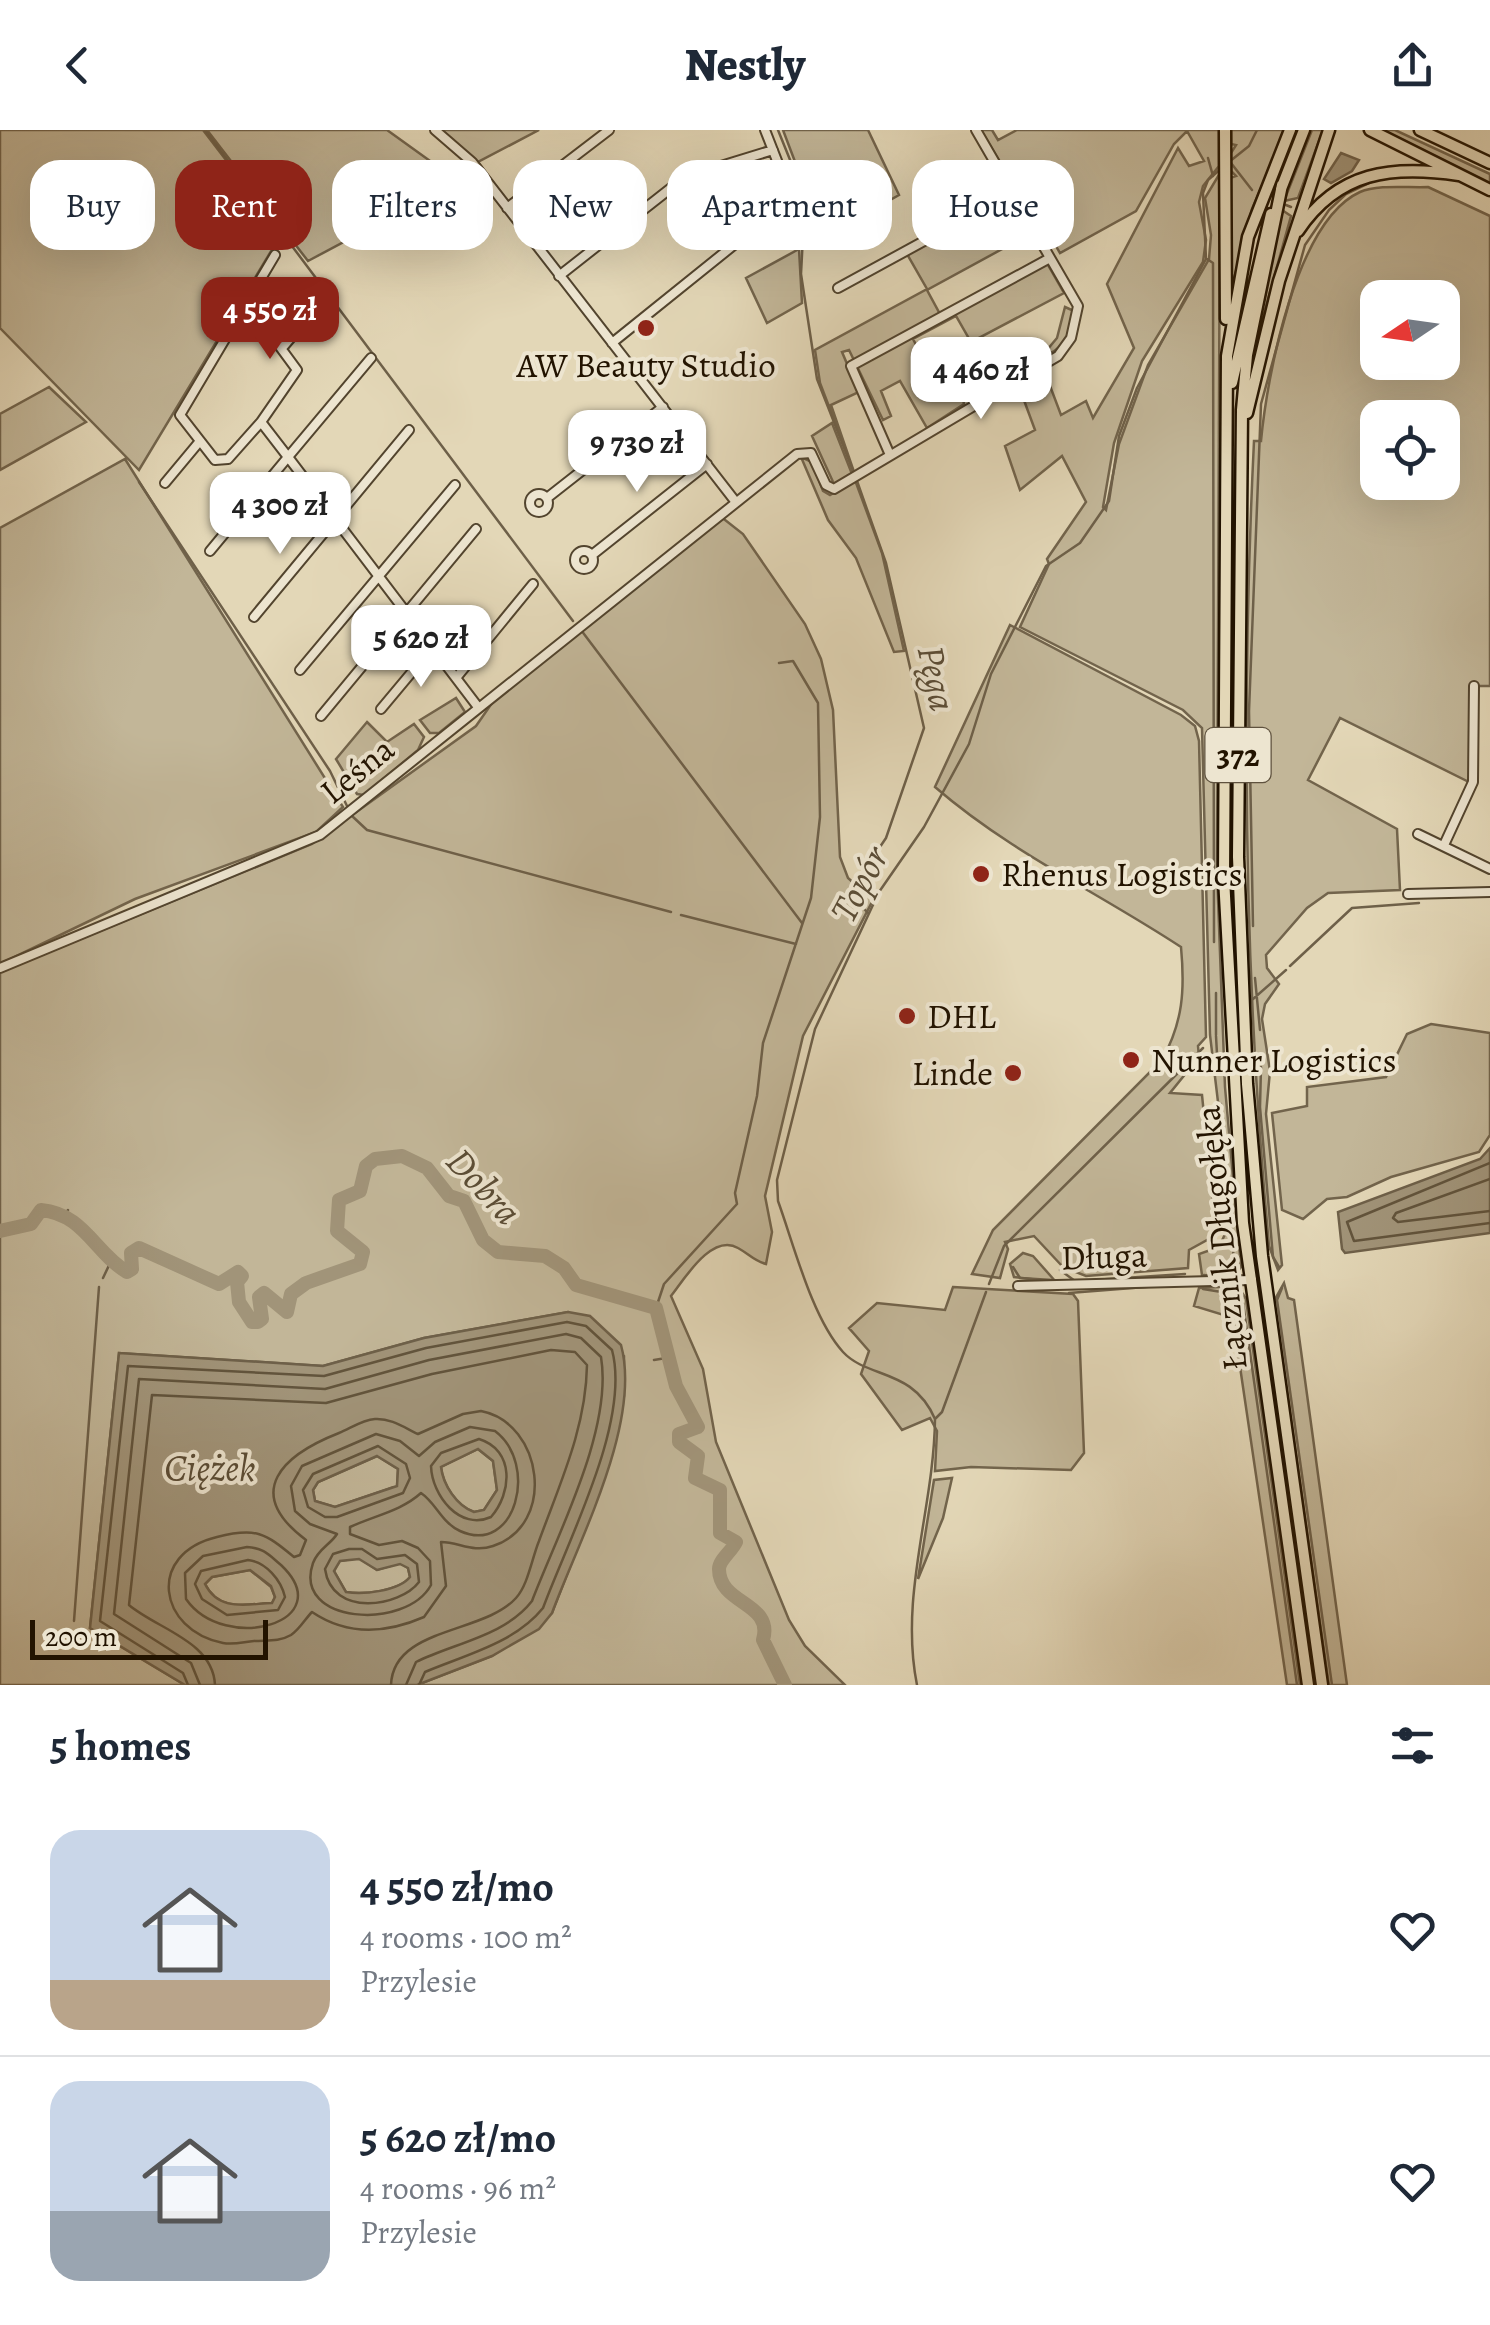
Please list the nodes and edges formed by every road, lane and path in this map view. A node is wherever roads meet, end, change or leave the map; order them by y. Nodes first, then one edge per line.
1 (435, 130) edge
2 (609, 130) edge
3 (765, 130) edge
4 (976, 130) edge
5 (1225, 130) edge
6 (1290, 130) edge
7 (1304, 130) edge
8 (1329, 130) edge
9 (1370, 130) edge
10 (1420, 130) edge
11 (773, 150) junction
12 (993, 160) edge
13 (1490, 163) edge
14 (1459, 175) junction
15 (1282, 185) junction
16 (1490, 190) edge
17 (507, 208) junction
18 (1290, 245) junction
19 (912, 248) edge
20 (1045, 250) edge
21 (276, 255) dead end
22 (1050, 258) junction
23 (560, 276) junction
24 (838, 288) dead end
25 (324, 299) dead end
26 (247, 302) junction
27 (612, 343) junction
28 (283, 347) junction
29 (1227, 356) junction
30 (371, 358) dead end
31 (663, 406) junction
32 (262, 422) junction
33 (1227, 423) junction
34 (409, 430) dead end
35 (200, 441) junction
36 (1242, 454) junction
37 (890, 455) junction
38 (288, 457) junction
39 (706, 464) junction
40 (165, 483) dead end
41 (455, 485) dead end
42 (547, 498) dead end
43 (735, 500) junction
44 (335, 519) junction
45 (476, 530) dead end
46 (210, 551) dead end
47 (592, 555) dead end
48 (378, 578) junction
49 (534, 584) dead end
50 (406, 614) junction
51 (254, 617) dead end
52 (432, 648) junction
53 (300, 670) dead end
54 (456, 678) junction
55 (1474, 686) dead end
56 (478, 708) junction
57 (381, 709) dead end
58 (321, 716) dead end
59 (1418, 834) dead end
60 (1444, 845) junction
61 (1490, 869) edge
62 (1490, 892) edge
63 (1408, 894) dead end
64 (0, 968) edge
65 (1266, 1279) junction
66 (1250, 1280) junction
67 (1018, 1286) dead end
68 (1308, 1685) edge
69 (1322, 1685) edge

1 - 17 street
2 - 17 street
3 - 11 street
4 - 12 street
5 - 29 main road
6 - 29 main road
7 - 15 main road, 372
8 - 18 main road
9 - 14 main road
10 - 13 main road
11 - 23 street
11 - 27 street
14 - 16 main road
14 - 18 main road
15 - 33 main road, 372
15 - 36 main road, 372
17 - 23 street
18 - 36 main road
19 - 24 street
20 - 22 street
21 - 26 street
22 - 37 street
22 - 37 street
23 - 27 street
25 - 28 street
26 - 28 street
26 - 35 street
27 - 31 street
28 - 32 street
29 - 33 main road
30 - 38 street
31 - 39 street
31 - 42 street
32 - 35 street
32 - 38 street
33 - 66 main road, Łącznik Długołęka / 372
34 - 44 street
35 - 40 street
36 - 65 main road, Łącznik Długołęka / 372
37 - 43 street, Leśna
38 - 44 street
38 - 46 street
39 - 43 street
39 - 47 street
41 - 48 street
43 - 56 street, Leśna
44 - 48 street
44 - 51 street
45 - 50 street
48 - 50 street
48 - 53 street
49 - 54 street
50 - 52 street
50 - 58 street
52 - 54 street
52 - 57 street
54 - 56 street
55 - 60 street
56 - 64 street, Leśna
59 - 60 street
60 - 61 street
62 - 63 street
65 - 66 street, Długa
65 - 69 main road, Łącznik Długołęka / 372
66 - 67 street, Długa
66 - 68 main road, Łącznik Długołęka / 372

